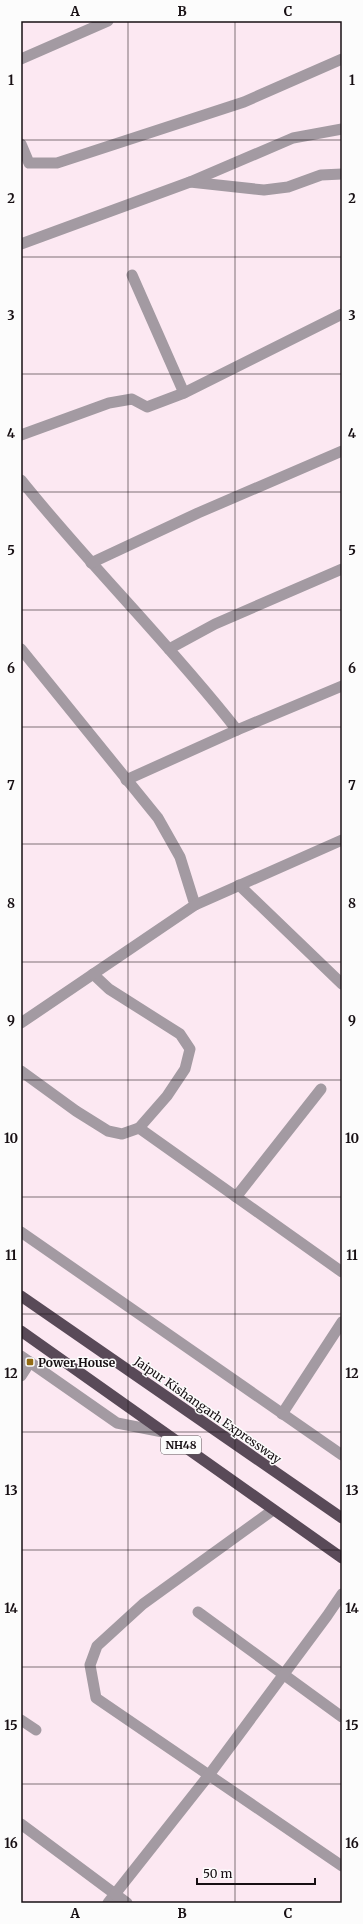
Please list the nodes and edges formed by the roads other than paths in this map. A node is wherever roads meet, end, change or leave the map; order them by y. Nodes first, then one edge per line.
1 (108, 21) edge
2 (21, 59) edge
3 (342, 59) edge
4 (342, 129) edge
5 (21, 144) edge
6 (342, 174) edge
7 (190, 182) junction
8 (21, 244) edge
9 (132, 275) dead end
10 (342, 314) edge
11 (184, 394) junction
12 (21, 435) edge
13 (342, 452) edge
14 (21, 480) edge
15 (91, 563) junction
16 (342, 569) edge
17 (21, 649) edge
18 (169, 649) junction
19 (342, 686) edge
20 (237, 730) junction
21 (126, 780) junction
22 (342, 840) edge
23 (239, 885) junction
24 (195, 905) junction
25 (93, 974) junction
26 (342, 984) edge
27 (21, 1023) edge
28 (21, 1071) edge
29 (321, 1089) dead end
30 (140, 1128) junction
31 (236, 1197) junction
32 (21, 1232) edge
33 (342, 1272) edge
34 (21, 1296) edge
35 (342, 1322) edge
36 (21, 1332) edge
37 (26, 1359) edge
38 (21, 1376) edge
39 (282, 1414) junction
40 (163, 1432) junction
41 (342, 1455) edge
42 (273, 1510) junction
43 (342, 1518) edge
44 (342, 1558) edge
45 (342, 1594) edge
46 (198, 1612) dead end
47 (284, 1675) junction
48 (342, 1717) edge
49 (21, 1720) edge
50 (36, 1730) dead end
51 (209, 1775) junction
52 (21, 1824) edge
53 (342, 1866) edge
54 (111, 1899) edge
55 (127, 1903) edge

1 - 2 street
3 - 5 street
4 - 7 street
6 - 7 street
7 - 8 street
9 - 11 street
10 - 11 street
11 - 12 street
13 - 15 street
14 - 15 street
15 - 18 street
16 - 18 street
17 - 21 street
18 - 20 street
19 - 20 street
20 - 21 street
21 - 24 street
22 - 23 street
23 - 24 street
23 - 26 street
24 - 25 street
25 - 27 street
25 - 30 street
28 - 30 street
29 - 31 street
30 - 31 street
31 - 33 street
32 - 39 street
34 - 43 highway, Jaipur Kishangarh Expressway / NH48
35 - 39 street
36 - 40 highway, NH48
37 - 38 street
37 - 40 street
39 - 41 street
40 - 42 highway, NH48
42 - 44 highway, NH48
42 - 51 street
45 - 47 street
46 - 47 street
47 - 48 street
47 - 51 street
49 - 50 street
51 - 53 street
51 - 54 street
52 - 54 street
54 - 55 street

